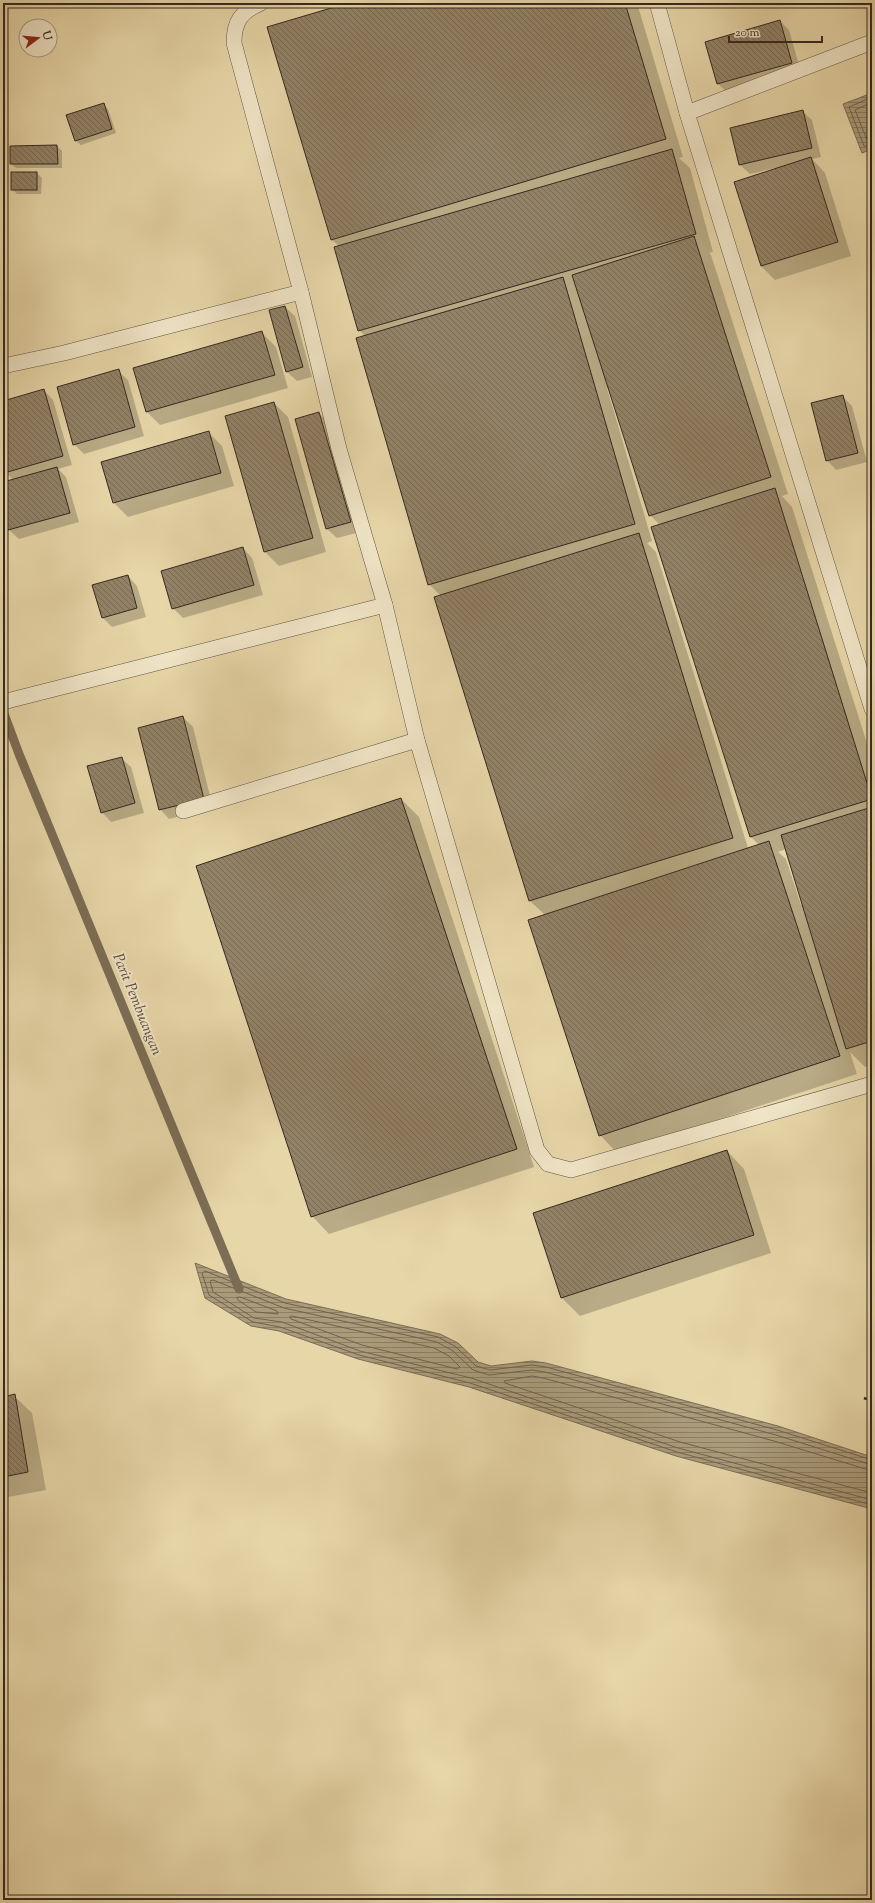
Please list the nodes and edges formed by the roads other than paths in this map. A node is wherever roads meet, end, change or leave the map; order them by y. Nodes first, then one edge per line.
1 (261, 3) edge
2 (657, 3) edge
3 (872, 42) edge
4 (687, 113) junction
5 (301, 292) junction
6 (3, 366) edge
7 (385, 605) junction
8 (3, 702) edge
9 (872, 709) edge
10 (417, 740) junction
11 (183, 811) dead end
12 (872, 1084) edge

1 - 5 lane
2 - 4 lane
3 - 4 lane
4 - 9 lane
5 - 6 lane
5 - 7 lane
7 - 8 lane
7 - 10 lane
10 - 11 lane
10 - 12 lane

